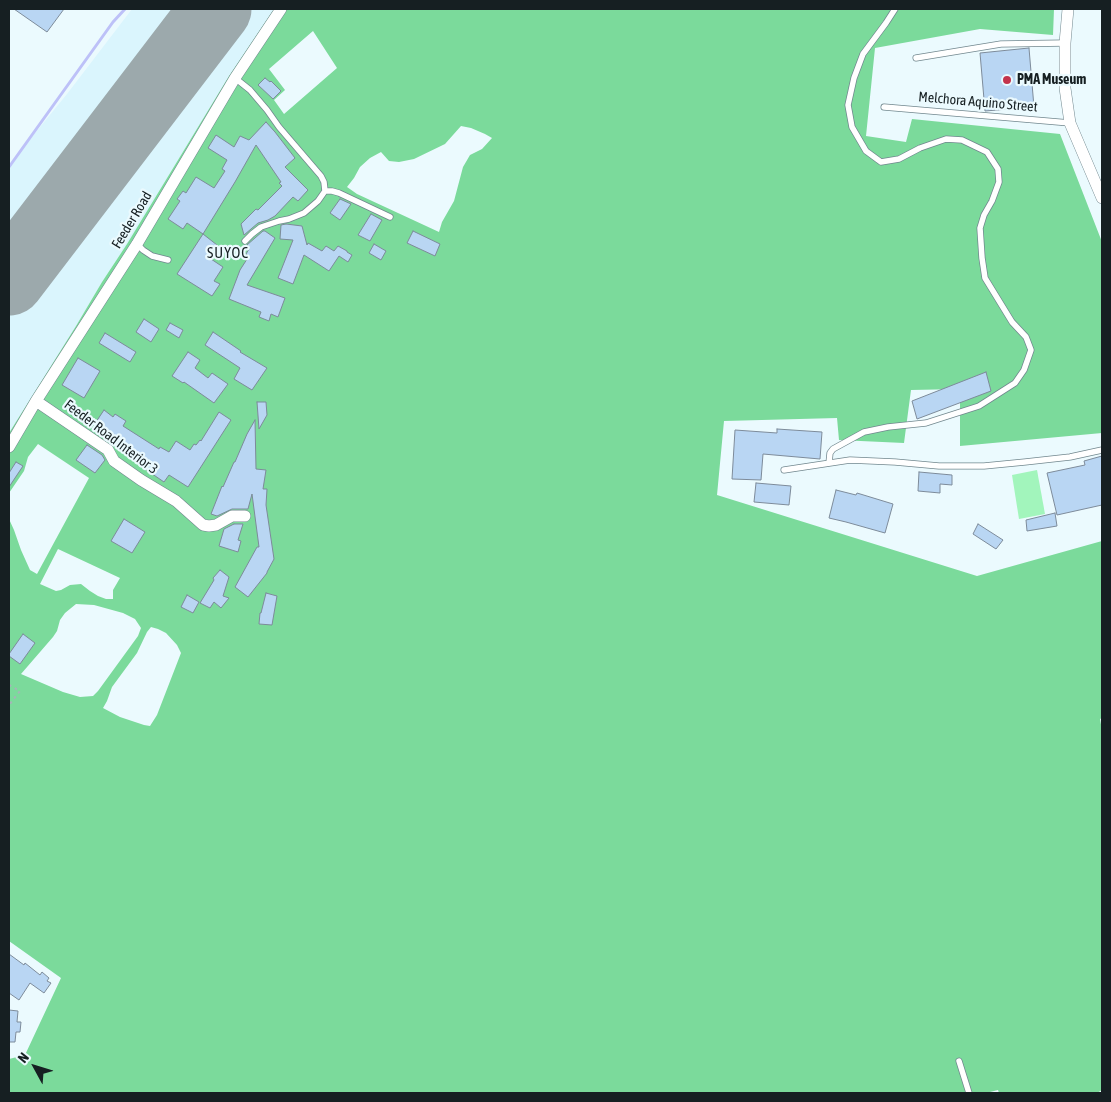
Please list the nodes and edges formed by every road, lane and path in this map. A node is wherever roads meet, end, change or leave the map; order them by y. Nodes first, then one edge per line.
1 (281, 9) edge
2 (894, 9) edge
3 (1068, 9) edge
4 (1066, 43) junction
5 (916, 58) dead end
6 (236, 78) junction
7 (884, 106) dead end
8 (1070, 123) junction
9 (325, 191) junction
10 (1102, 198) edge
11 (390, 217) dead end
12 (245, 241) dead end
13 (136, 244) junction
14 (168, 260) dead end
15 (36, 401) junction
16 (9, 447) edge
17 (1102, 450) edge
18 (829, 463) junction
19 (784, 470) dead end
20 (245, 516) dead end
21 (9, 685) edge
22 (9, 705) edge
23 (960, 1061) dead end
24 (969, 1093) edge

1 - 6 street, Feeder Road
2 - 18 lane
3 - 4 street
4 - 5 lane
4 - 8 street
6 - 9 lane
6 - 13 street, Feeder Road
7 - 8 lane, Melchora Aquino Street
8 - 10 street
9 - 11 lane
9 - 12 lane
13 - 14 lane
13 - 15 street, Feeder Road
15 - 16 street, Feeder Road
15 - 20 street, Feeder Road Interior 3
17 - 18 lane
18 - 19 lane
21 - 22 path
23 - 24 lane

